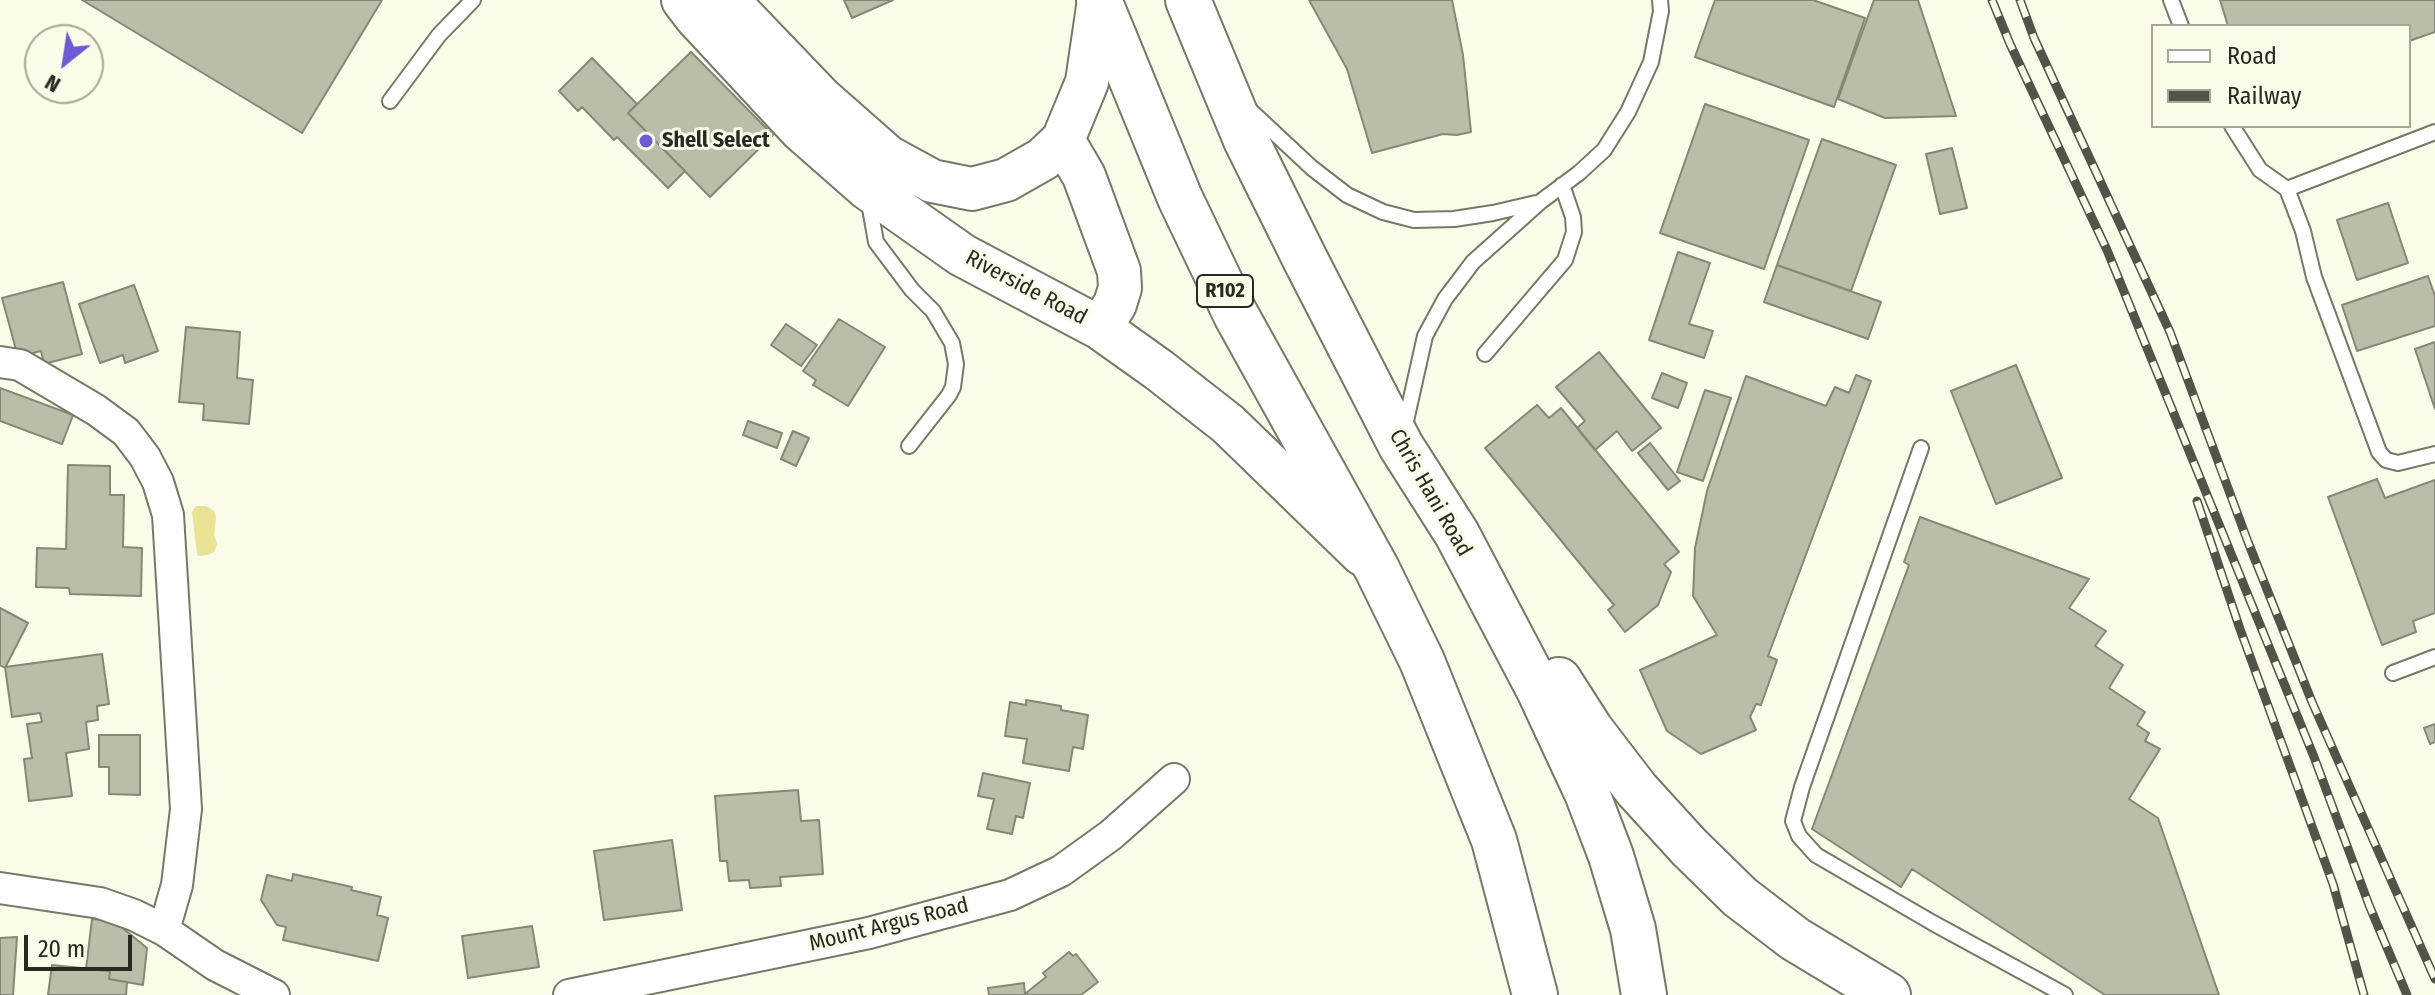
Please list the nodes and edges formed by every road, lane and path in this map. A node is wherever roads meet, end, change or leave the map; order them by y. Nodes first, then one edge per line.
1 (473, 0) edge
2 (683, 0) edge
3 (727, 0) edge
4 (1099, 0) edge
5 (1188, 0) edge
6 (1660, 0) edge
7 (2171, 0) edge
8 (2180, 24) edge
9 (1222, 80) junction
10 (390, 101) dead end
11 (2233, 128) edge
12 (2435, 132) edge
13 (1063, 140) junction
14 (1562, 185) junction
15 (867, 188) junction
16 (2287, 189) junction
17 (1540, 202) junction
18 (1100, 328) junction
19 (1485, 354) dead end
20 (0, 362) edge
21 (909, 446) dead end
22 (1401, 446) junction
23 (1921, 448) dead end
24 (2435, 454) edge
25 (1457, 534) junction
26 (1377, 569) junction
27 (2435, 657) edge
28 (2393, 673) dead end
29 (1174, 779) dead end
30 (0, 888) edge
31 (164, 930) junction
32 (274, 995) edge
33 (569, 995) edge
34 (1535, 995) edge
35 (1644, 995) edge
36 (1888, 995) edge
37 (2065, 995) edge

1 - 10 lane
2 - 15 main road, Riverside Road
3 - 13 main road
4 - 13 main road
4 - 26 main road, R102
5 - 9 main road, Chris Hani Road
6 - 14 lane
7 - 8 lane
9 - 17 lane
9 - 22 main road, Chris Hani Road
11 - 16 lane
12 - 16 lane
13 - 18 main road
14 - 17 lane
14 - 19 lane
15 - 18 main road, Riverside Road
15 - 21 lane
16 - 24 lane
17 - 22 lane
18 - 26 main road, Riverside Road
20 - 31 street
22 - 25 main road, Chris Hani Road
23 - 37 lane
25 - 35 main road, Chris Hani Road
25 - 36 main road
26 - 34 main road, R102
27 - 28 lane
29 - 33 street, Mount Argus Road
30 - 31 street
31 - 32 street

